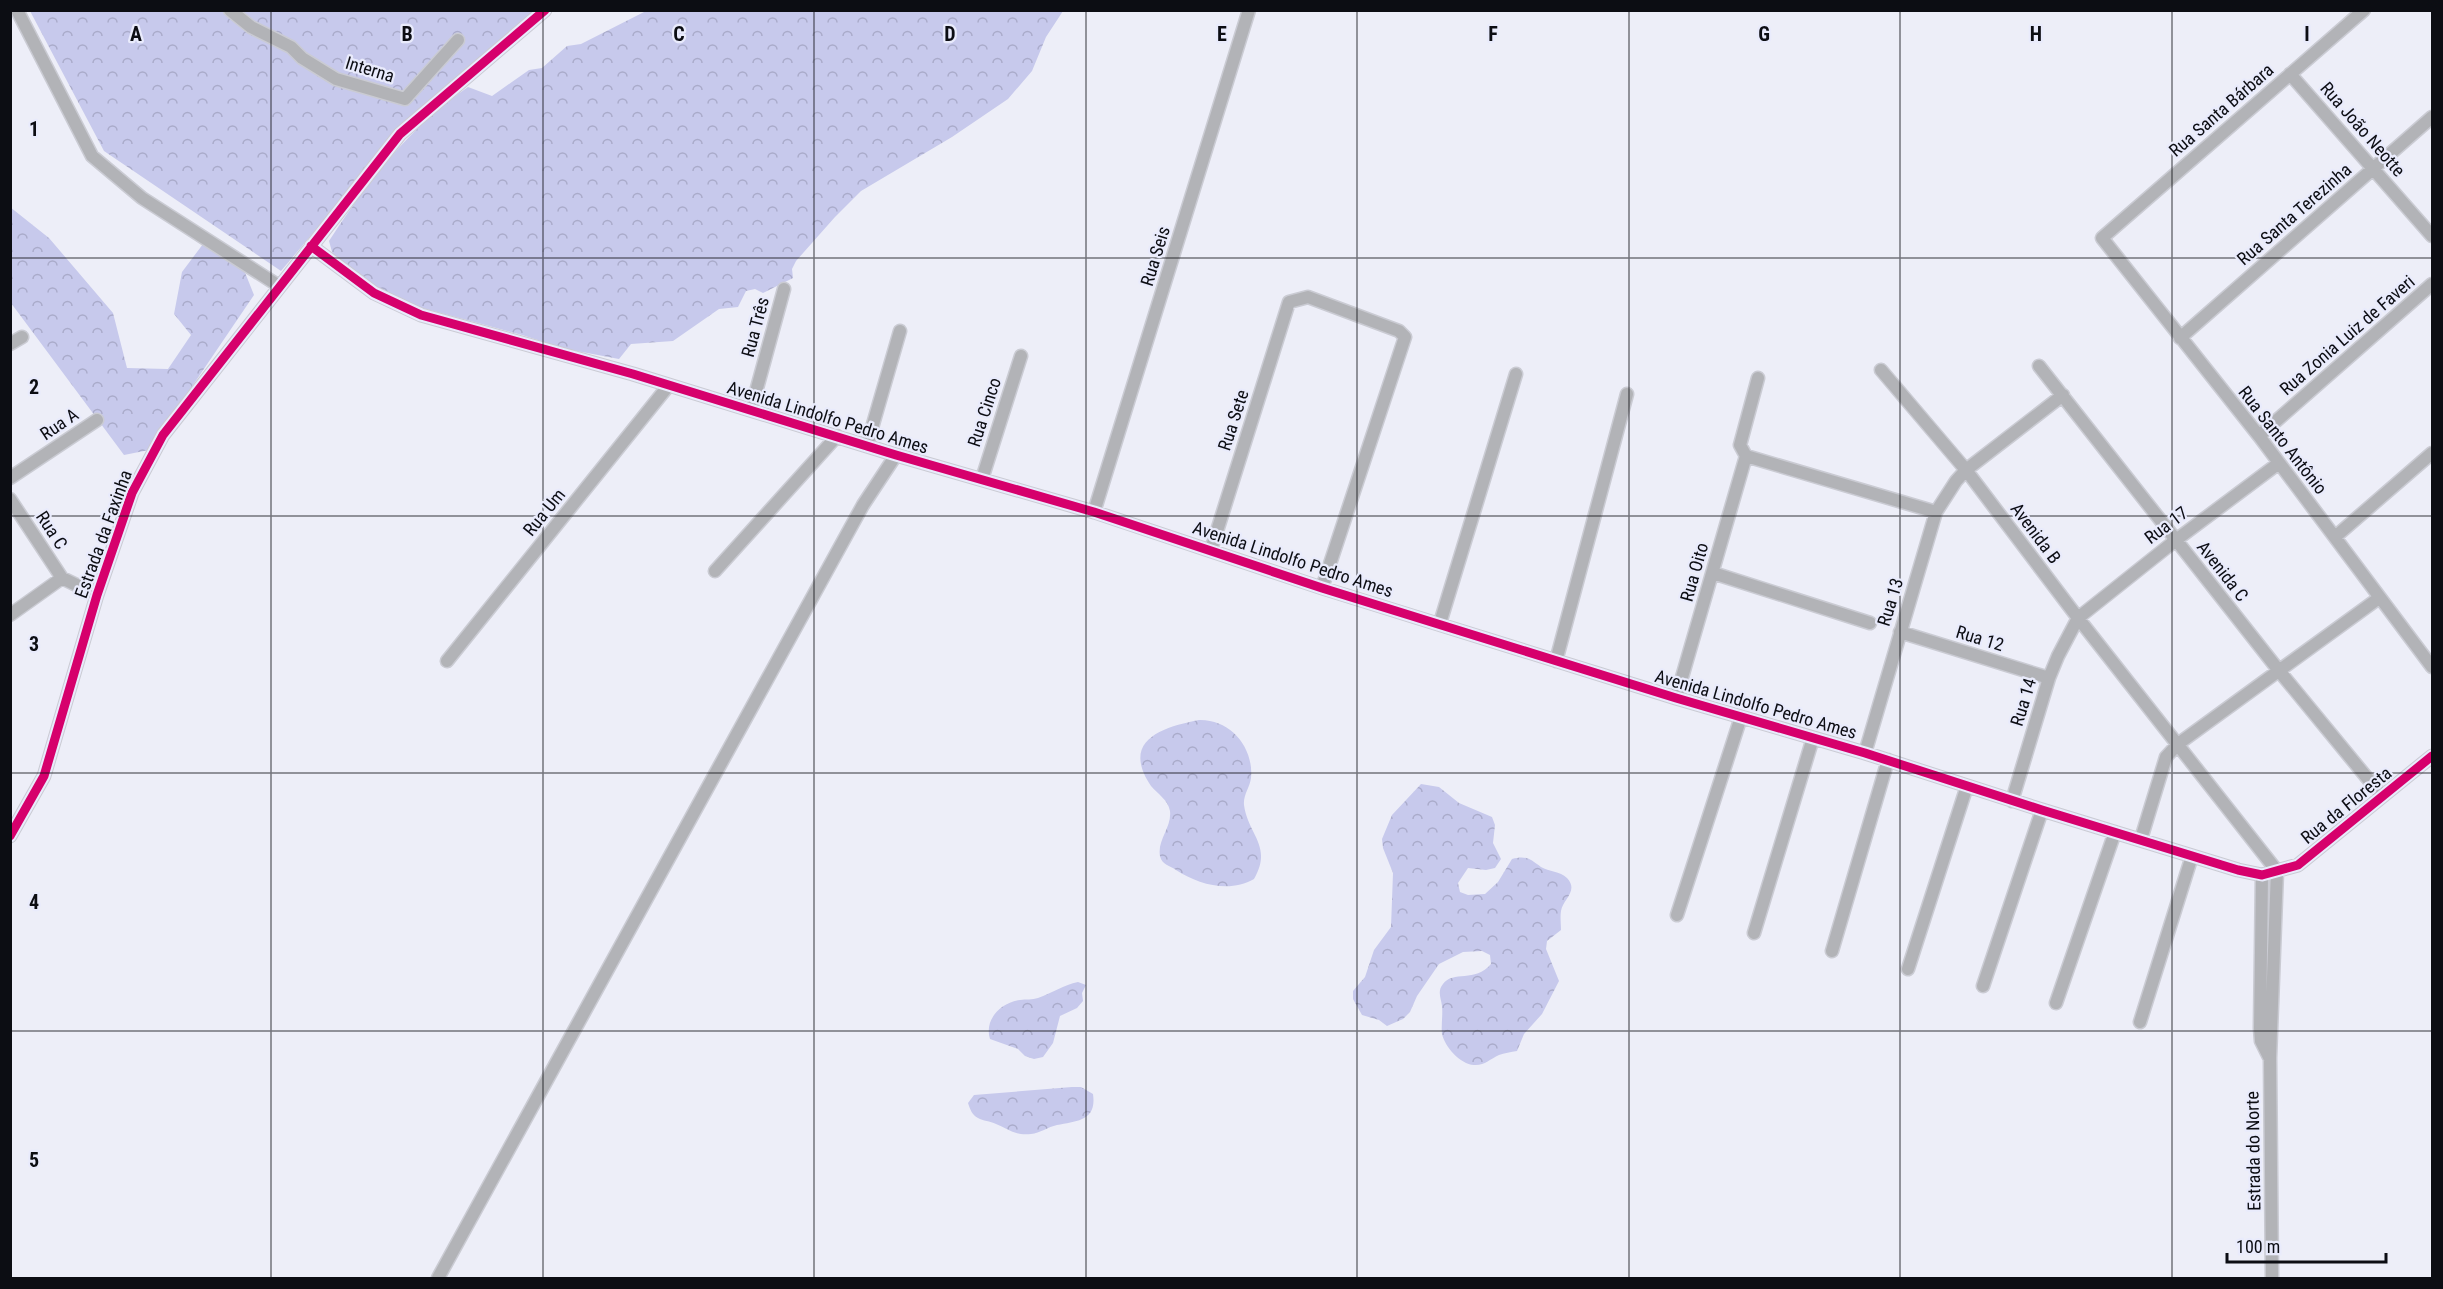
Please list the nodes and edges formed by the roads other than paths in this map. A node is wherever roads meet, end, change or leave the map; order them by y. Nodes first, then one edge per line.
1 (17, 10) edge
2 (230, 10) edge
3 (545, 10) edge
4 (1249, 10) edge
5 (2364, 10) edge
6 (458, 40) dead end
7 (2290, 74) junction
8 (2433, 117) edge
9 (2373, 168) junction
10 (2433, 236) edge
11 (2102, 238) joint
12 (311, 246) junction
13 (2433, 284) edge
14 (279, 286) junction
15 (784, 289) dead end
16 (900, 331) dead end
17 (22, 337) dead end
18 (2180, 338) junction
19 (10, 344) edge
20 (1021, 356) dead end
21 (2039, 366) dead end
22 (1881, 370) dead end
23 (1516, 374) dead end
24 (1758, 378) dead end
25 (669, 385) junction
26 (1627, 394) dead end
27 (2063, 395) junction
28 (751, 410) junction
29 (97, 420) dead end
30 (837, 436) junction
31 (2259, 436) junction
32 (867, 445) junction
33 (2433, 453) edge
34 (896, 455) junction
35 (1746, 456) junction
36 (2279, 463) junction
37 (1966, 470) junction
38 (10, 477) edge
39 (982, 479) junction
40 (10, 499) edge
41 (1094, 512) junction
42 (1936, 512) junction
43 (2336, 537) junction
44 (2176, 540) junction
45 (1211, 550) junction
46 (715, 571) dead end
47 (1713, 573) junction
48 (62, 578) junction
49 (1322, 588) junction
50 (97, 596) junction
51 (2379, 598) junction
52 (10, 615) edge
53 (2078, 618) junction
54 (1440, 623) junction
55 (1870, 623) dead end
56 (1900, 632) junction
57 (447, 661) dead end
58 (1556, 661) junction
59 (2433, 667) edge
60 (2280, 672) junction
61 (2049, 678) junction
62 (1676, 698) junction
63 (1741, 717) junction
64 (1813, 738) junction
65 (2178, 744) junction
66 (1865, 753) junction
67 (2433, 756) edge
68 (1888, 760) junction
69 (1967, 786) junction
70 (2382, 796) junction
71 (2012, 801) junction
72 (2042, 810) junction
73 (2115, 832) junction
74 (10, 836) edge
75 (2141, 839) junction
76 (2192, 856) junction
77 (2277, 871) junction
78 (2262, 875) junction
79 (1677, 915) dead end
80 (1754, 933) dead end
81 (1832, 951) dead end
82 (1908, 969) dead end
83 (1983, 986) dead end
84 (2056, 1003) dead end
85 (2140, 1022) dead end
86 (2270, 1058) junction
87 (438, 1278) edge
88 (2272, 1278) edge

1 - 14 street
2 - 6 street, Interna
3 - 12 street, Estrada da Faxinha
4 - 41 street, Rua Seis
5 - 7 street, Rua Santa Bárbara
7 - 9 street, Rua João Neotte
7 - 11 street, Rua Santa Bárbara
8 - 9 street, Rua Santa Terezinha
9 - 10 street, Rua João Neotte
9 - 18 street, Rua Santa Terezinha
11 - 18 street, Rua Santo Antônio
12 - 14 street, Estrada da Faxinha
12 - 25 street, Avenida Lindolfo Pedro Ames
13 - 31 street, Rua Zonia Luiz de Faveri
14 - 50 street, Estrada da Faxinha
15 - 28 street, Rua Três
16 - 32 street
17 - 19 street
18 - 31 street, Rua Santo Antônio
20 - 39 street, Rua Cinco
21 - 27 street, Avenida C
22 - 37 street
23 - 54 street
24 - 35 street, Rua Oito
25 - 28 street, Avenida Lindolfo Pedro Ames
25 - 57 street, Rua Um
26 - 58 street
27 - 37 street, Rua 13
27 - 44 street, Avenida C
28 - 30 street, Avenida Lindolfo Pedro Ames
29 - 38 street, Rua A
30 - 32 street, Avenida Lindolfo Pedro Ames
30 - 46 street
31 - 36 street, Rua Santo Antônio
32 - 34 street, Avenida Lindolfo Pedro Ames
33 - 43 street
34 - 39 street, Avenida Lindolfo Pedro Ames
34 - 87 street
35 - 42 street
35 - 47 street, Rua Oito
36 - 43 street, Rua Santo Antônio
36 - 44 street, Rua 17
37 - 42 street, Rua 13
37 - 53 street, Avenida B
39 - 41 street, Avenida Lindolfo Pedro Ames
40 - 48 street, Rua C
41 - 45 street, Avenida Lindolfo Pedro Ames
42 - 56 street, Rua 13
43 - 51 street, Rua Santo Antônio
44 - 53 street, Rua 17
44 - 60 street, Avenida C
45 - 49 street, Avenida Lindolfo Pedro Ames
45 - 49 street, Rua Sete
47 - 55 street
47 - 62 street, Rua Oito
48 - 50 street, Rua C
48 - 52 street
49 - 54 street, Avenida Lindolfo Pedro Ames
50 - 74 street, Estrada da Faxinha
51 - 59 street, Rua Santo Antônio
51 - 60 street
53 - 61 street, Rua 14
53 - 65 street, Avenida B
54 - 58 street, Avenida Lindolfo Pedro Ames
56 - 61 street, Rua 12
56 - 66 street, Rua 13
58 - 62 street, Avenida Lindolfo Pedro Ames
60 - 65 street
60 - 70 street, Avenida C
61 - 71 street, Rua 14
62 - 63 street, Avenida Lindolfo Pedro Ames
63 - 64 street, Avenida Lindolfo Pedro Ames
63 - 79 street
64 - 66 street, Avenida Lindolfo Pedro Ames
64 - 80 street
65 - 75 street
65 - 77 street, Avenida B
66 - 68 street, Avenida Lindolfo Pedro Ames
67 - 70 street, Rua da Floresta
68 - 69 street, Avenida Lindolfo Pedro Ames
68 - 81 street
69 - 71 street, Avenida Lindolfo Pedro Ames
69 - 82 street
70 - 77 street, Rua da Floresta
71 - 72 street, Avenida Lindolfo Pedro Ames
72 - 73 street, Avenida Lindolfo Pedro Ames
72 - 83 street
73 - 75 street, Avenida Lindolfo Pedro Ames
73 - 84 street
75 - 76 street, Avenida Lindolfo Pedro Ames
76 - 78 street, Avenida Lindolfo Pedro Ames
76 - 85 street
77 - 78 street
77 - 86 street, Estrada do Norte
78 - 86 street, Estrada do Norte
86 - 88 street, Estrada do Norte

